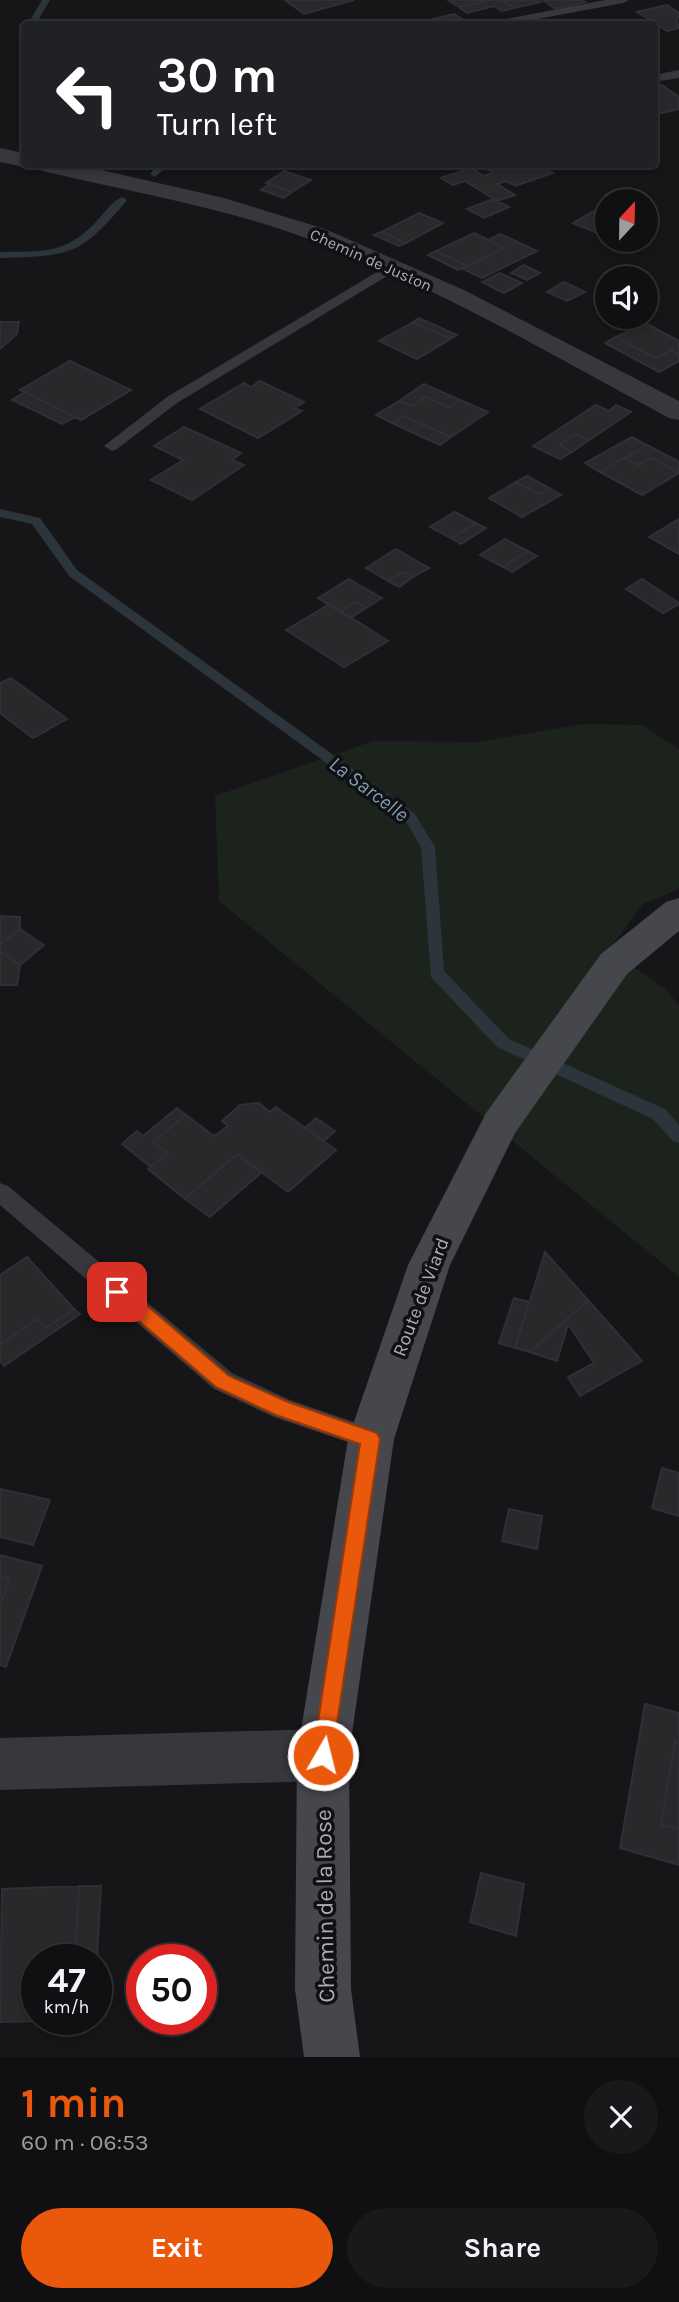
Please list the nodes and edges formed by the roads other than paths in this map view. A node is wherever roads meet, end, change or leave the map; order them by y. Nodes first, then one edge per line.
1 (623, 0) edge
2 (512, 21) edge
3 (679, 74) edge
4 (658, 78) edge
5 (0, 155) edge
6 (21, 159) edge
7 (59, 168) edge
8 (393, 267) junction
9 (679, 412) edge
10 (112, 446) dead end
11 (679, 911) edge
12 (0, 1192) edge
13 (371, 1439) junction
14 (323, 1755) junction
15 (0, 1764) edge
16 (332, 2057) edge

1 - 2 lane
3 - 4 lane
5 - 6 street
7 - 8 street, Chemin de Juston
8 - 9 street, Chemin de Juston
8 - 10 lane
11 - 13 main road, Route de Viard
12 - 13 lane
13 - 14 main road, Route de Viard
14 - 15 street
14 - 16 main road, Chemin de la Rose

